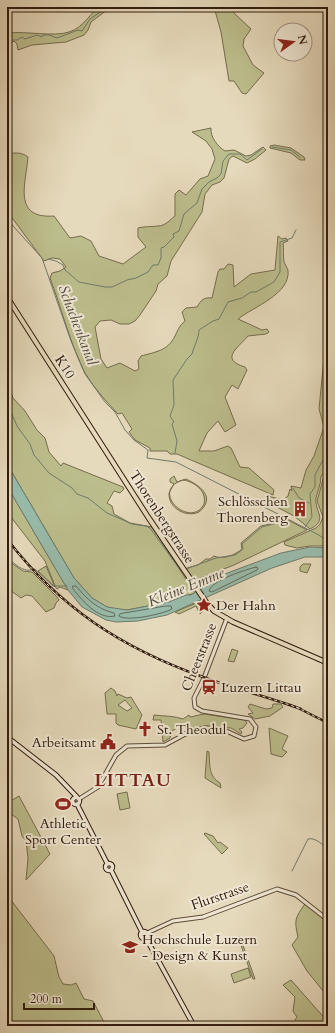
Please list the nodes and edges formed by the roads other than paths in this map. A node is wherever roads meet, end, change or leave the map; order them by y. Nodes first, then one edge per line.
1 (7, 297) edge
2 (104, 449) joint
3 (227, 618) junction
4 (328, 663) edge
5 (7, 738) edge
6 (70, 791) junction
7 (78, 798) junction
8 (73, 800) junction
9 (78, 804) junction
10 (328, 920) edge
11 (142, 932) junction
12 (147, 933) junction
13 (146, 938) junction
14 (194, 1026) edge

1 - 2 main road, K10
2 - 3 main road, Thorenbergstrasse
3 - 4 main road, Thorenbergstrasse
3 - 7 street, Cheerstrasse
5 - 6 main road
6 - 7 main road
6 - 8 main road
7 - 8 main road
7 - 9 main road
8 - 9 main road
9 - 11 main road
10 - 12 street, Flurstrasse
11 - 12 main road
11 - 13 main road
12 - 13 main road
13 - 14 main road

